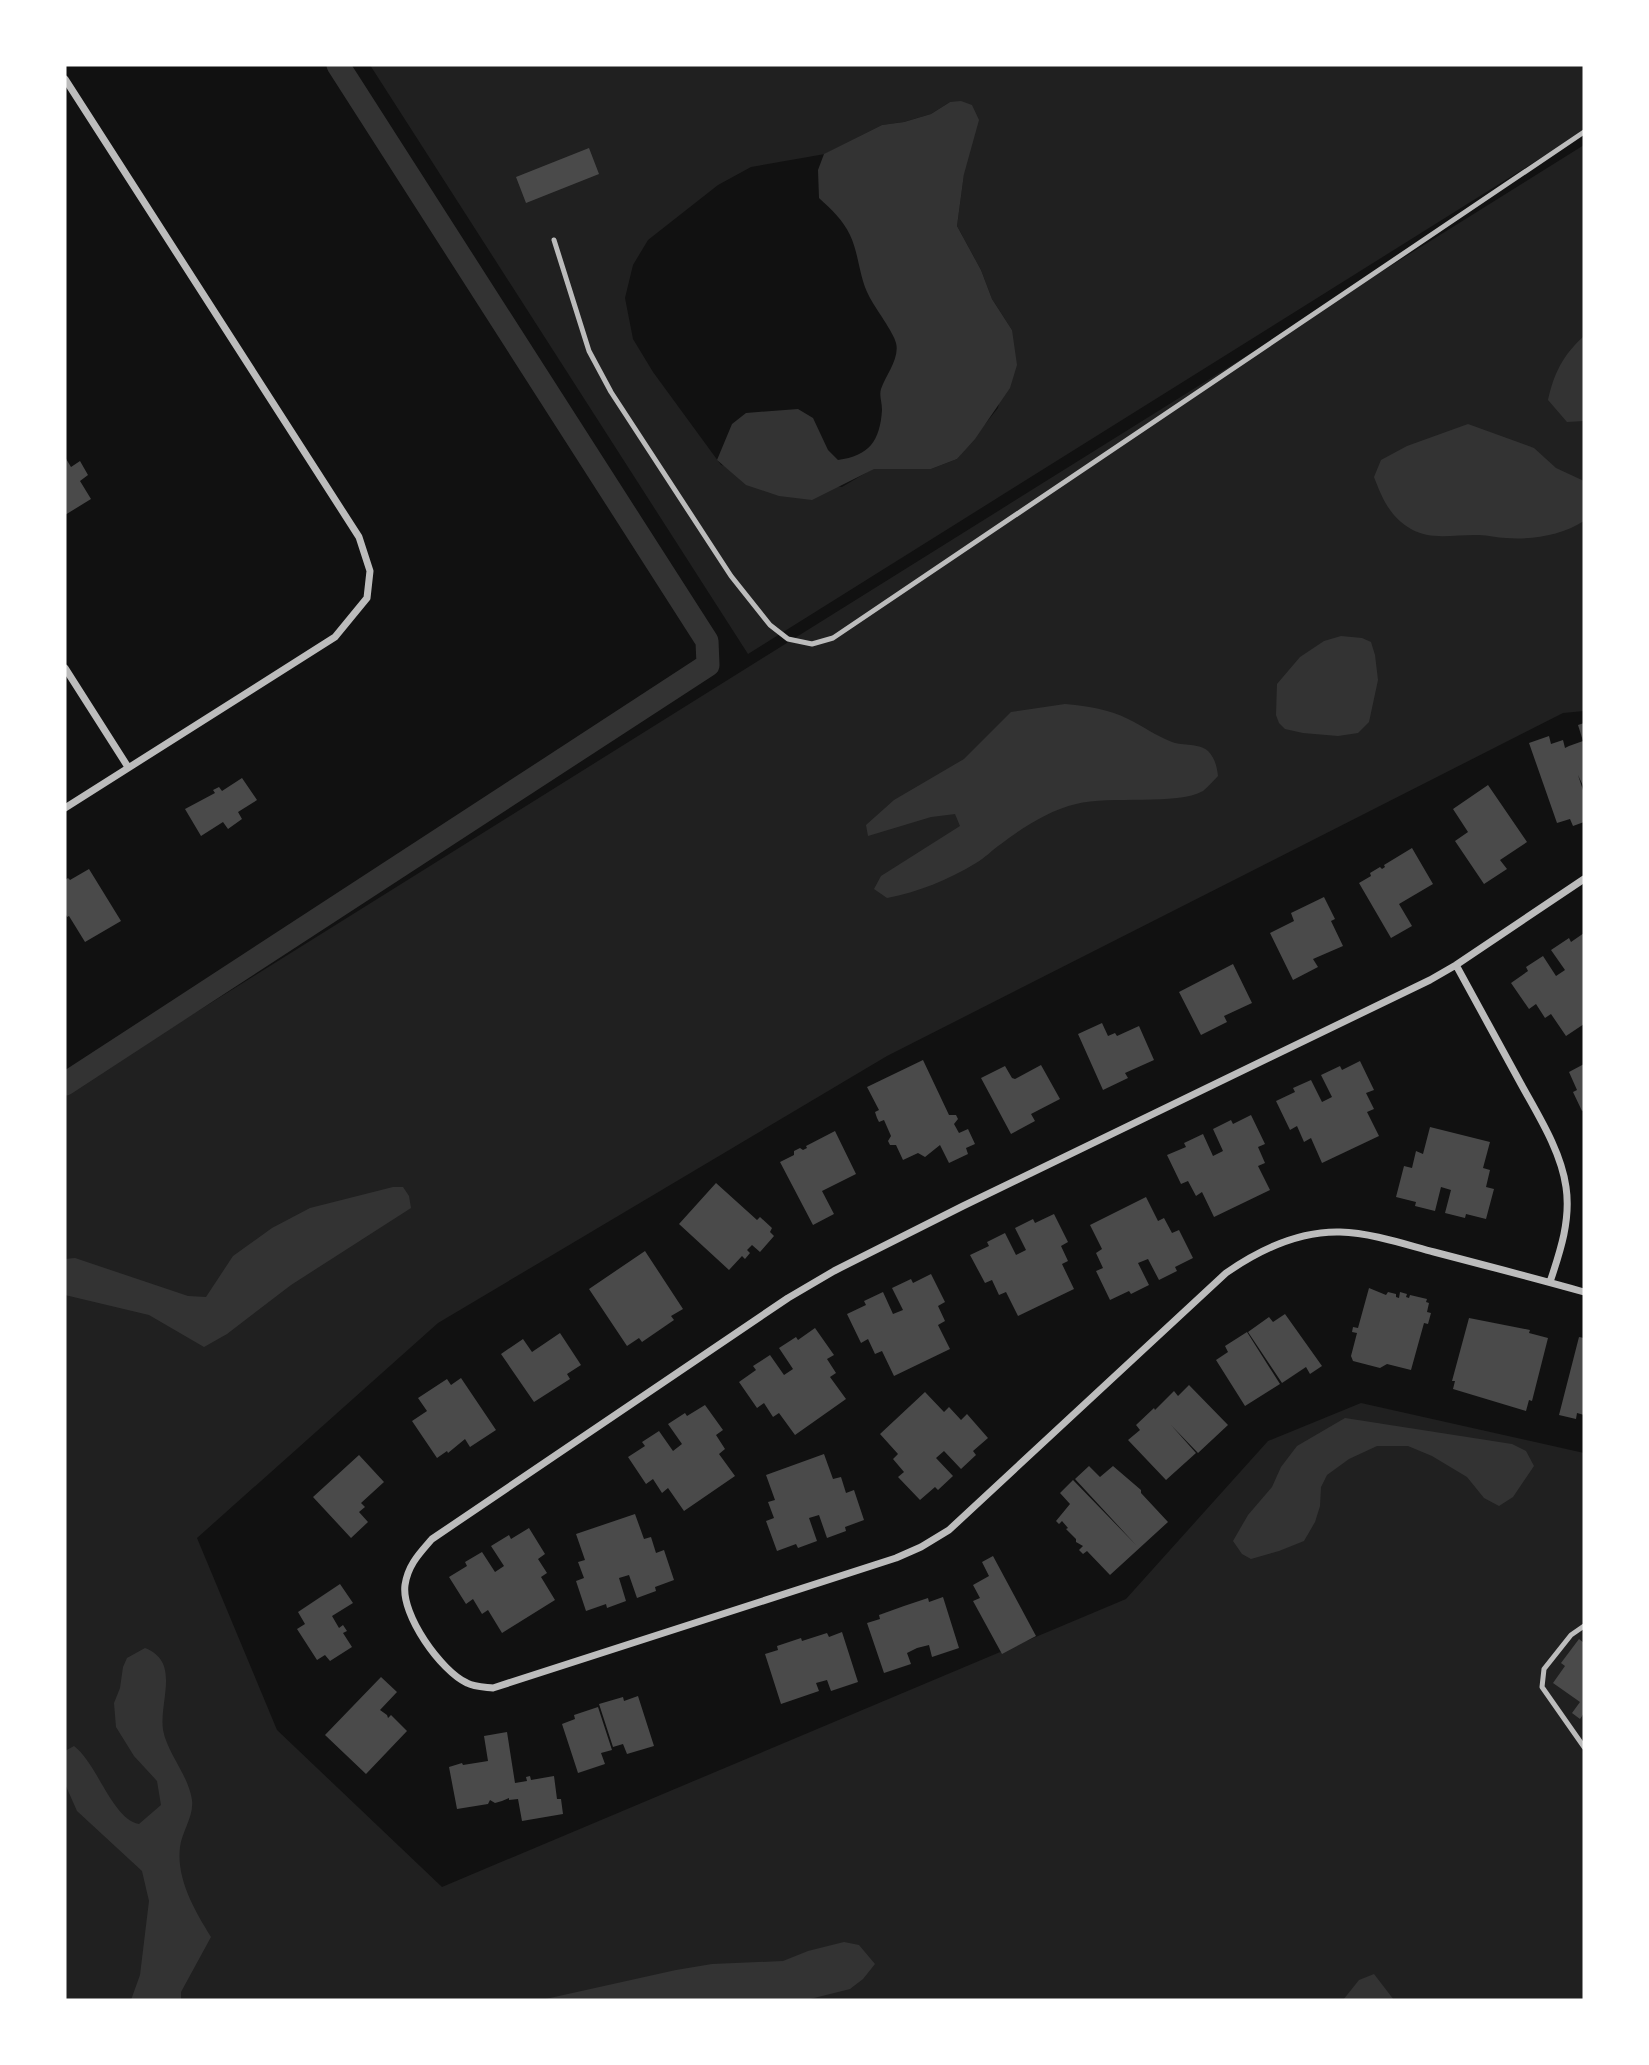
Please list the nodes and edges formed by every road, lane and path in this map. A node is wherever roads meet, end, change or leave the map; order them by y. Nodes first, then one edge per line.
1 (65, 79) edge
2 (1584, 132) edge
3 (554, 240) dead end
4 (65, 668) edge
5 (128, 767) junction
6 (65, 808) edge
7 (1584, 879) edge
8 (1456, 965) junction
9 (1550, 1282) junction
10 (1584, 1292) edge
11 (1584, 1626) edge
12 (1584, 1747) edge

1 - 5 street
2 - 3 lane
4 - 5 street
5 - 6 street
7 - 8 street
8 - 9 street
8 - 9 street
9 - 10 street
11 - 12 lane

